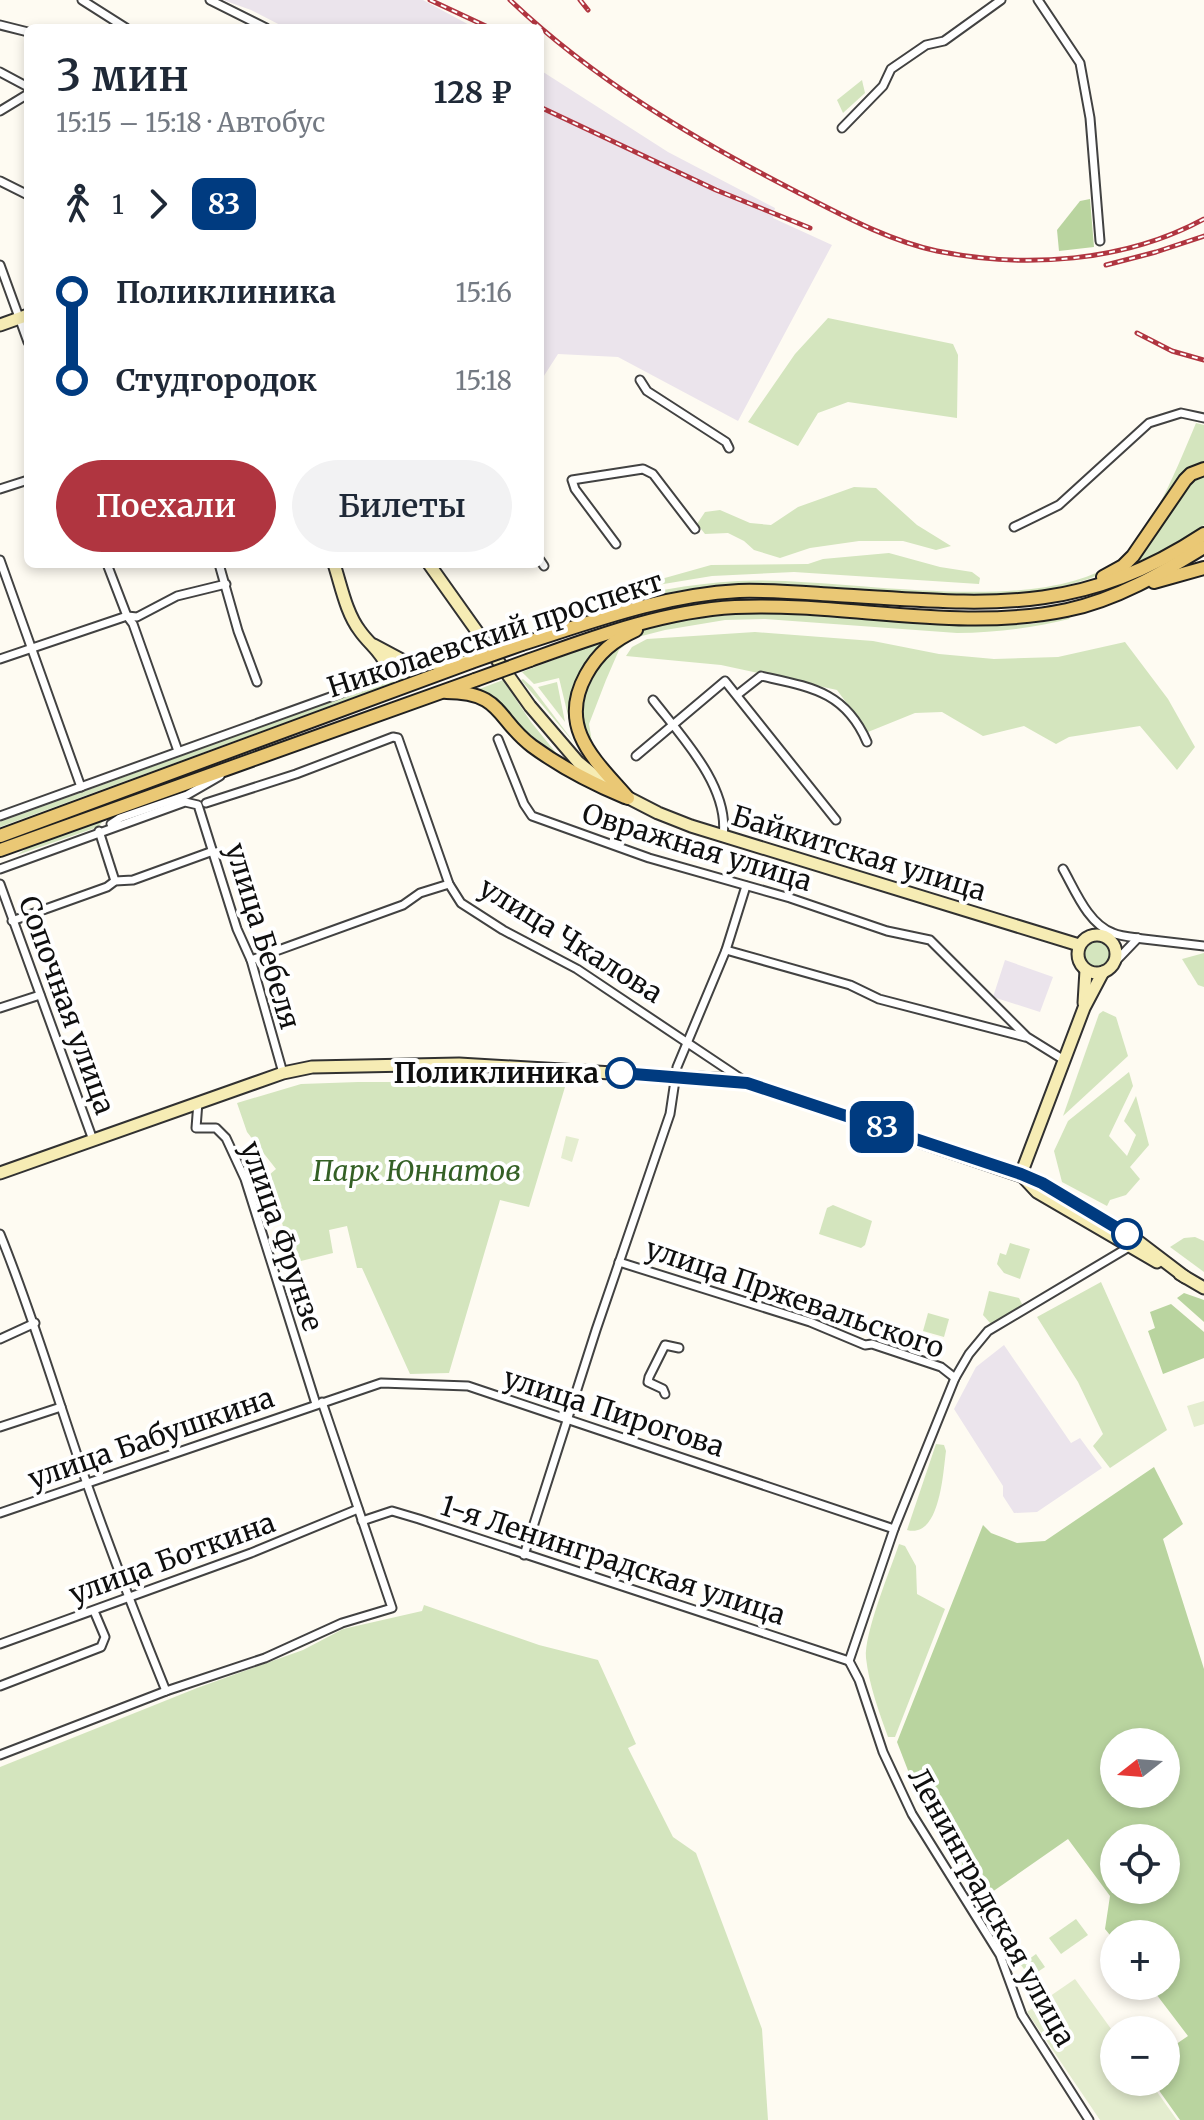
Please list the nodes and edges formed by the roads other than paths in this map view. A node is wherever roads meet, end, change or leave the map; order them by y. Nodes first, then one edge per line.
1 (82, 0) edge
2 (210, 0) edge
3 (1001, 0) edge
4 (1038, 0) edge
5 (120, 24) edge
6 (258, 24) edge
7 (0, 25) edge
8 (24, 31) edge
9 (0, 72) edge
10 (24, 85) edge
11 (24, 96) edge
12 (0, 111) edge
13 (842, 128) dead end
14 (0, 181) edge
15 (24, 193) edge
16 (1100, 241) dead end
17 (0, 265) edge
18 (24, 317) edge
19 (0, 325) edge
20 (640, 380) dead end
21 (1204, 418) edge
22 (729, 448) dead end
23 (1204, 469) edge
24 (24, 481) edge
25 (0, 489) edge
26 (1014, 527) dead end
27 (695, 529) dead end
28 (1204, 534) edge
29 (616, 544) dead end
30 (1204, 547) edge
31 (0, 560) edge
32 (109, 568) edge
33 (220, 568) edge
34 (335, 568) edge
35 (432, 568) edge
36 (1204, 568) edge
37 (226, 584) junction
38 (1125, 590) junction
39 (1060, 596) junction
40 (127, 616) junction
41 (658, 620) junction
42 (373, 645) junction
43 (30, 648) junction
44 (0, 659) edge
45 (471, 662) junction
46 (421, 664) junction
47 (381, 676) junction
48 (257, 682) dead end
49 (437, 692) junction
50 (737, 695) junction
51 (653, 700) dead end
52 (673, 726) junction
53 (498, 739) dead end
54 (867, 742) dead end
55 (178, 751) junction
56 (636, 756) dead end
57 (247, 761) junction
58 (81, 787) junction
59 (628, 798) junction
60 (206, 803) dead end
61 (0, 816) edge
62 (836, 820) dead end
63 (99, 831) junction
64 (0, 836) edge
65 (723, 836) junction
66 (0, 850) edge
67 (213, 851) junction
68 (0, 869) edge
69 (1063, 869) dead end
70 (115, 881) junction
71 (0, 884) edge
72 (449, 884) junction
73 (746, 886) junction
74 (12, 921) junction
75 (1107, 938) junction
76 (1138, 938) junction
77 (1079, 945) junction
78 (1204, 946) edge
79 (726, 950) junction
80 (251, 960) junction
81 (1114, 963) junction
82 (1086, 970) junction
83 (1103, 972) junction
84 (40, 995) junction
85 (0, 1008) edge
86 (1084, 1008) junction
87 (1027, 1037) junction
88 (687, 1044) junction
89 (1064, 1060) junction
90 (283, 1073) junction
91 (675, 1077) junction
92 (747, 1083) junction
93 (198, 1102) junction
94 (93, 1140) junction
95 (0, 1173) edge
96 (1021, 1174) junction
97 (0, 1234) edge
98 (1129, 1247) junction
99 (619, 1262) junction
100 (1185, 1277) junction
101 (1204, 1288) edge
102 (35, 1323) junction
103 (0, 1339) edge
104 (679, 1348) dead end
105 (955, 1378) junction
106 (665, 1394) dead end
107 (319, 1403) junction
108 (61, 1407) junction
109 (567, 1420) junction
110 (0, 1427) edge
111 (87, 1482) junction
112 (358, 1509) junction
113 (0, 1513) edge
114 (362, 1521) junction
115 (894, 1529) junction
116 (524, 1555) junction
117 (128, 1597) junction
118 (94, 1611) junction
119 (0, 1644) edge
120 (849, 1661) junction
121 (0, 1686) edge
122 (166, 1691) junction
123 (0, 1755) edge
124 (1089, 2120) edge

1 - 5 street
2 - 6 street
3 - 13 street
4 - 16 street
7 - 8 street
9 - 10 street
11 - 12 street
14 - 15 street
17 - 18 street
18 - 19 main road
20 - 22 street
21 - 26 street
23 - 39 main road
24 - 25 street
27 - 29 street
28 - 39 main road, Николаевский проспект
30 - 38 main road, Николаевский проспект
31 - 43 street
32 - 40 street
33 - 37 street
34 - 42 main road
35 - 59 main road, Байкитская улица
36 - 38 main road
37 - 40 street
37 - 48 street
38 - 41 main road, Николаевский проспект
39 - 45 main road, Николаевский проспект, bridge
40 - 43 street
40 - 55 street
41 - 49 main road, Николаевский проспект, bridge
41 - 59 main road
42 - 46 main road
42 - 47 main road
43 - 44 street
43 - 58 street
45 - 46 main road
45 - 64 main road, Николаевский проспект
46 - 47 street
47 - 55 street
49 - 57 main road, Николаевский проспект
49 - 59 main road
50 - 52 street
50 - 54 street
50 - 62 street
51 - 52 street
52 - 56 street
52 - 65 street
53 - 73 street, Овражная улица
55 - 58 street
57 - 63 street
57 - 66 main road, Николаевский проспект
58 - 61 street
59 - 65 main road, Байкитская улица
60 - 72 street, улица Чкалова
63 - 67 street, улица Бебеля
63 - 68 street
63 - 70 street
65 - 77 main road, Байкитская улица
67 - 70 street
67 - 80 street, улица Бебеля
69 - 76 street
70 - 74 street
71 - 74 street, Сопочная улица
72 - 80 street
72 - 88 street, улица Чкалова
73 - 79 street
73 - 87 street, Овражная улица
74 - 84 street, Сопочная улица
75 - 76 street
75 - 77 main road
75 - 81 main road
76 - 78 street
76 - 81 street
77 - 82 main road
79 - 87 street
79 - 88 street
80 - 90 street, улица Бебеля
81 - 83 main road
82 - 83 main road
82 - 86 main road
83 - 86 main road
84 - 85 street
84 - 94 street, Сопочная улица
86 - 89 main road
87 - 89 street
88 - 91 street
88 - 92 street, улица Чкалова
89 - 96 main road
90 - 91 main road
90 - 93 main road
91 - 92 main road
91 - 99 street
92 - 96 main road
93 - 94 main road
93 - 107 street, улица Фрунзе
94 - 95 main road
96 - 98 main road
96 - 100 main road
97 - 102 street
98 - 100 main road
98 - 105 street
99 - 105 street, улица Пржевальского
99 - 109 street
100 - 101 main road
102 - 103 street
102 - 108 street
104 - 106 street
105 - 115 street
107 - 109 street, улица Пирогова
107 - 111 street, улица Бабушкина
107 - 112 street, улица Фрунзе
108 - 110 street
108 - 111 street
109 - 115 street, улица Пирогова
109 - 116 street
111 - 113 street, улица Бабушкина
111 - 117 street
112 - 114 street, улица Фрунзе
112 - 117 street, улица Боткина
114 - 116 street, 1-я Ленинградская улица
114 - 122 street, улица Фрунзе
115 - 120 street
116 - 120 street, 1-я Ленинградская улица
117 - 118 street, улица Боткина
117 - 122 street
118 - 119 street, улица Боткина
118 - 121 street
120 - 124 street, Ленинградская улица
122 - 123 street

